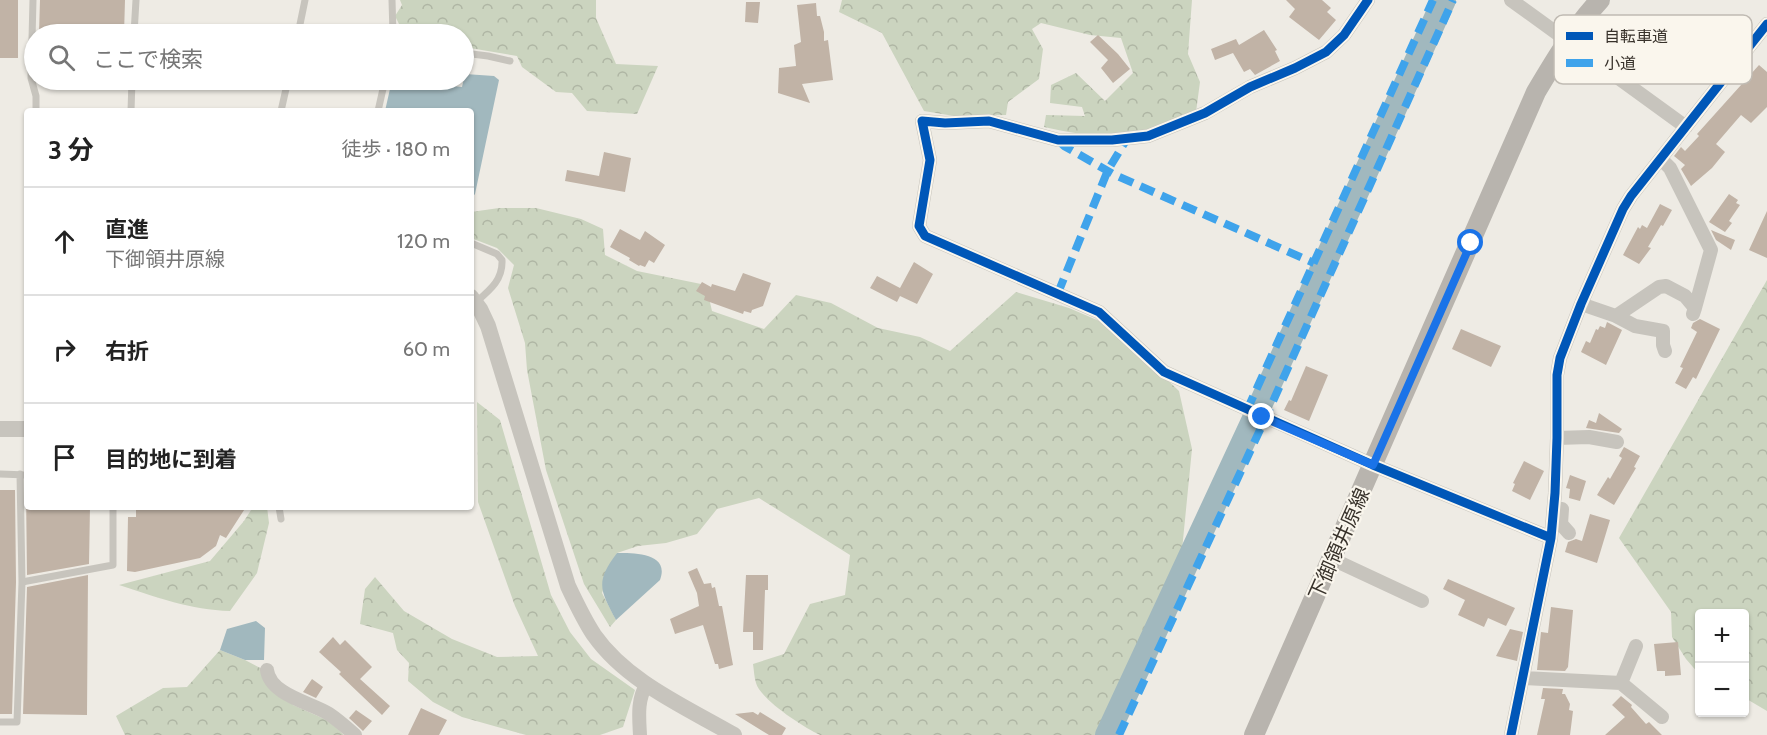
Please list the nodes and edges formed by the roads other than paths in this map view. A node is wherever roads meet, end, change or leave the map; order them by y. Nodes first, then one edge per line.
1 (33, 0) edge
2 (136, 0) edge
3 (306, 0) edge
4 (392, 0) edge
5 (1368, 0) edge
6 (1510, 0) edge
7 (1600, 0) edge
8 (1588, 15) edge
9 (32, 24) edge
10 (135, 24) edge
11 (300, 24) edge
12 (393, 24) edge
13 (1767, 24) edge
14 (1554, 31) edge
15 (1752, 43) edge
16 (474, 54) edge
17 (1554, 60) edge
18 (510, 61) dead end
19 (1627, 84) edge
20 (1720, 84) edge
21 (34, 90) edge
22 (132, 90) edge
23 (286, 90) edge
24 (383, 90) edge
25 (36, 108) edge
26 (131, 108) edge
27 (282, 108) edge
28 (379, 108) edge
29 (1686, 127) junction
30 (1661, 159) junction
31 (474, 244) edge
32 (474, 299) edge
33 (474, 302) edge
34 (1581, 304) junction
35 (1616, 316) junction
36 (1665, 351) dead end
37 (0, 429) edge
38 (24, 429) edge
39 (1557, 438) junction
40 (1617, 441) dead end
41 (1373, 465) junction
42 (0, 474) edge
43 (24, 475) edge
44 (1555, 493) junction
45 (113, 510) edge
46 (280, 510) edge
47 (281, 519) dead end
48 (1569, 533) dead end
49 (1551, 538) junction
50 (1332, 559) junction
51 (22, 582) junction
52 (1422, 601) dead end
53 (1636, 646) dead end
54 (267, 670) dead end
55 (1523, 678) junction
56 (1621, 682) junction
57 (647, 684) junction
58 (1662, 717) dead end
59 (0, 722) edge
60 (355, 735) edge
61 (640, 735) edge
62 (734, 735) edge
63 (1254, 735) edge
64 (1510, 735) edge

1 - 9 lane
2 - 10 lane
3 - 11 lane
4 - 12 lane
5 - 41 street
6 - 14 street
7 - 8 main road, 下御領井原線
13 - 15 street
16 - 18 lane
17 - 41 main road, 下御領井原線
19 - 29 street
20 - 29 street
21 - 25 lane
22 - 26 lane
23 - 27 lane
24 - 28 lane
29 - 30 street
30 - 34 street
30 - 35 street
31 - 32 lane
33 - 57 street
34 - 35 street
34 - 39 street
35 - 36 street
37 - 38 street
39 - 40 street
39 - 44 street
41 - 49 street
41 - 50 main road, 下御領井原線
42 - 43 lane
43 - 51 lane
44 - 48 street
44 - 49 street
45 - 51 lane
46 - 47 lane
49 - 55 street
50 - 52 street
50 - 63 main road, 下御領井原線
51 - 59 lane
53 - 56 street
54 - 60 street
55 - 56 street
55 - 64 street
56 - 58 street
57 - 61 street
57 - 62 street

